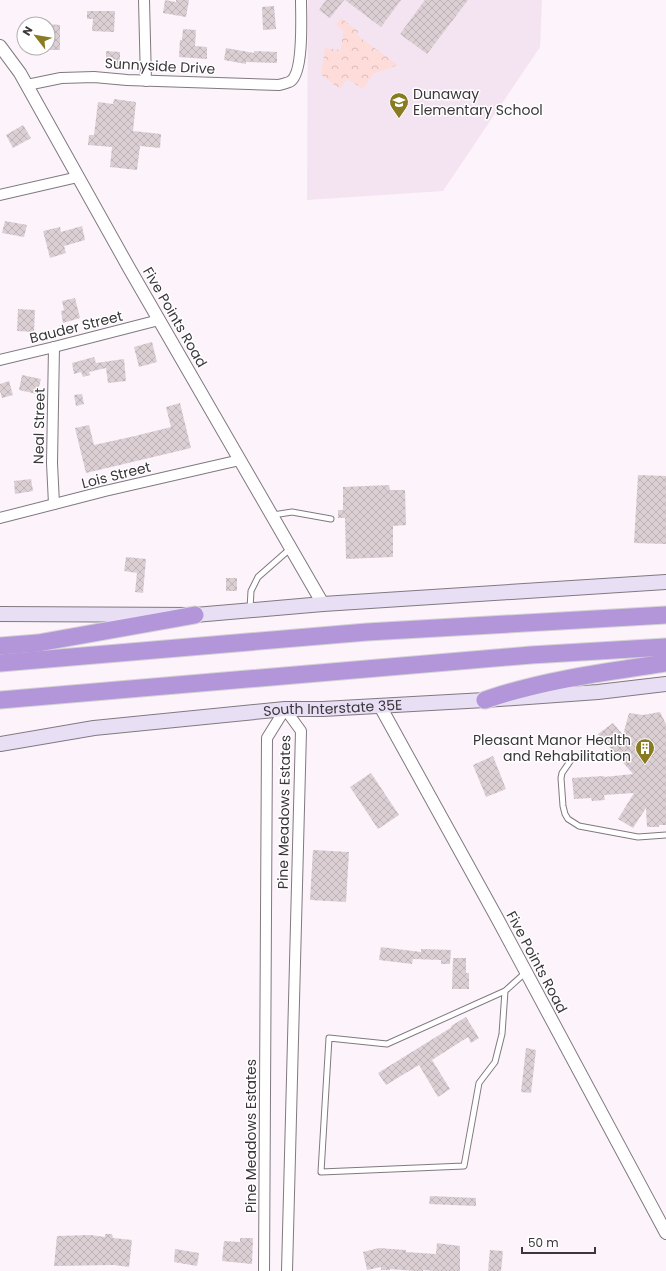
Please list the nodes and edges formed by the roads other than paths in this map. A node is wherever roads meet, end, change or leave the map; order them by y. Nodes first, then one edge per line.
1 (144, 0) edge
2 (301, 0) edge
3 (0, 46) edge
4 (146, 81) junction
5 (27, 85) junction
6 (78, 176) junction
7 (0, 195) edge
8 (159, 320) junction
9 (54, 348) junction
10 (0, 360) edge
11 (240, 460) junction
12 (54, 504) junction
13 (272, 515) junction
14 (0, 518) edge
15 (331, 518) dead end
16 (291, 548) junction
17 (666, 582) edge
18 (323, 604) junction
19 (250, 610) junction
20 (0, 614) edge
21 (195, 615) junction
22 (666, 615) edge
23 (0, 646) edge
24 (666, 647) edge
25 (0, 663) edge
26 (666, 663) edge
27 (666, 684) edge
28 (0, 700) edge
29 (485, 700) junction
30 (380, 706) junction
31 (285, 709) junction
32 (0, 744) edge
33 (571, 760) dead end
34 (666, 835) edge
35 (526, 972) junction
36 (505, 990) junction
37 (666, 1233) edge
38 (264, 1271) edge
39 (287, 1271) edge

1 - 4 street
2 - 4 street, Sunnyside Drive
3 - 5 street, Five Points Road
4 - 5 street, Sunnyside Drive
5 - 6 street, Five Points Road
6 - 7 street
6 - 8 street, Five Points Road
8 - 9 street, Bauder Street
8 - 11 street, Five Points Road
9 - 10 street, Bauder Street
9 - 12 street, Neal Street
11 - 12 street, Lois Street
11 - 13 street, Five Points Road
12 - 14 street, Lois Street
13 - 15 lane
13 - 16 street, Five Points Road
16 - 18 street, Five Points Road
16 - 19 lane
17 - 18 main road
18 - 19 main road
19 - 21 main road
20 - 21 main road
21 - 23 highway
22 - 25 highway
24 - 28 highway
26 - 29 highway
27 - 29 main road, South Interstate 35E
29 - 30 main road, South Interstate 35E
30 - 31 main road, South Interstate 35E
30 - 35 street, Five Points Road
31 - 32 main road, South Interstate 35E
31 - 38 street, Pine Meadows Estates
31 - 39 street, Pine Meadows Estates
33 - 34 lane
35 - 36 lane
35 - 37 street, Five Points Road
36 - 36 lane

